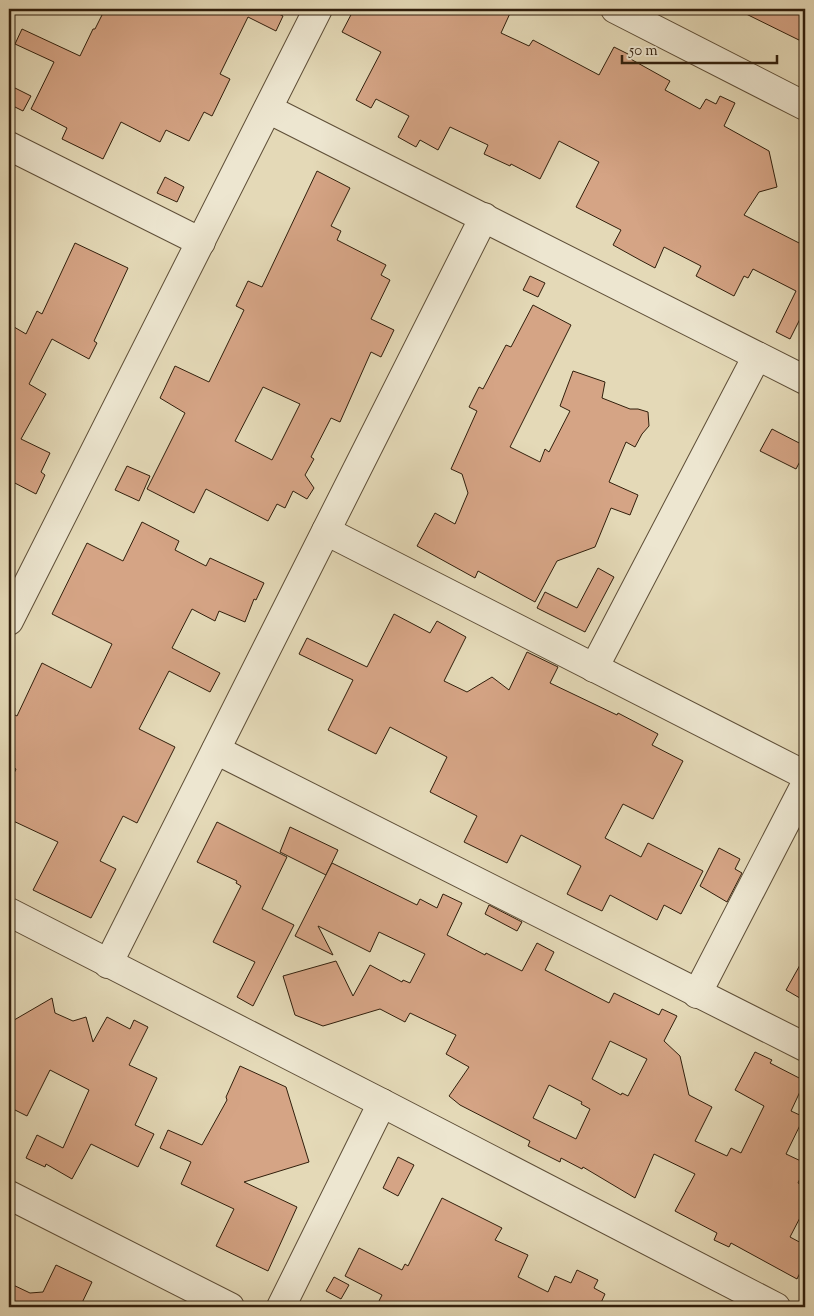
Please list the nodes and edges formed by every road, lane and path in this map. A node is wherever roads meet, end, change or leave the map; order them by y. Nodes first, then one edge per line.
1 (318, 9) edge
2 (615, 9) edge
3 (805, 106) edge
4 (268, 109) junction
5 (9, 146) edge
6 (484, 217) junction
7 (201, 242) junction
8 (757, 356) junction
9 (805, 380) edge
10 (326, 531) junction
11 (9, 621) edge
12 (594, 668) junction
13 (216, 750) junction
14 (805, 775) edge
15 (805, 785) edge
16 (9, 912) edge
17 (108, 964) junction
18 (697, 994) junction
19 (805, 1047) edge
20 (382, 1103) junction
21 (9, 1195) edge
22 (230, 1307) edge
23 (281, 1307) edge
24 (776, 1307) edge

1 - 4 street
2 - 3 street
4 - 6 street
4 - 7 street
5 - 7 street
6 - 8 street
6 - 10 street
7 - 11 street
8 - 9 street
8 - 12 street
10 - 12 street
10 - 13 street
12 - 14 street
13 - 17 street
13 - 18 street
15 - 18 street
16 - 17 street
17 - 20 street
18 - 19 street
20 - 23 street
20 - 24 street
21 - 22 street

